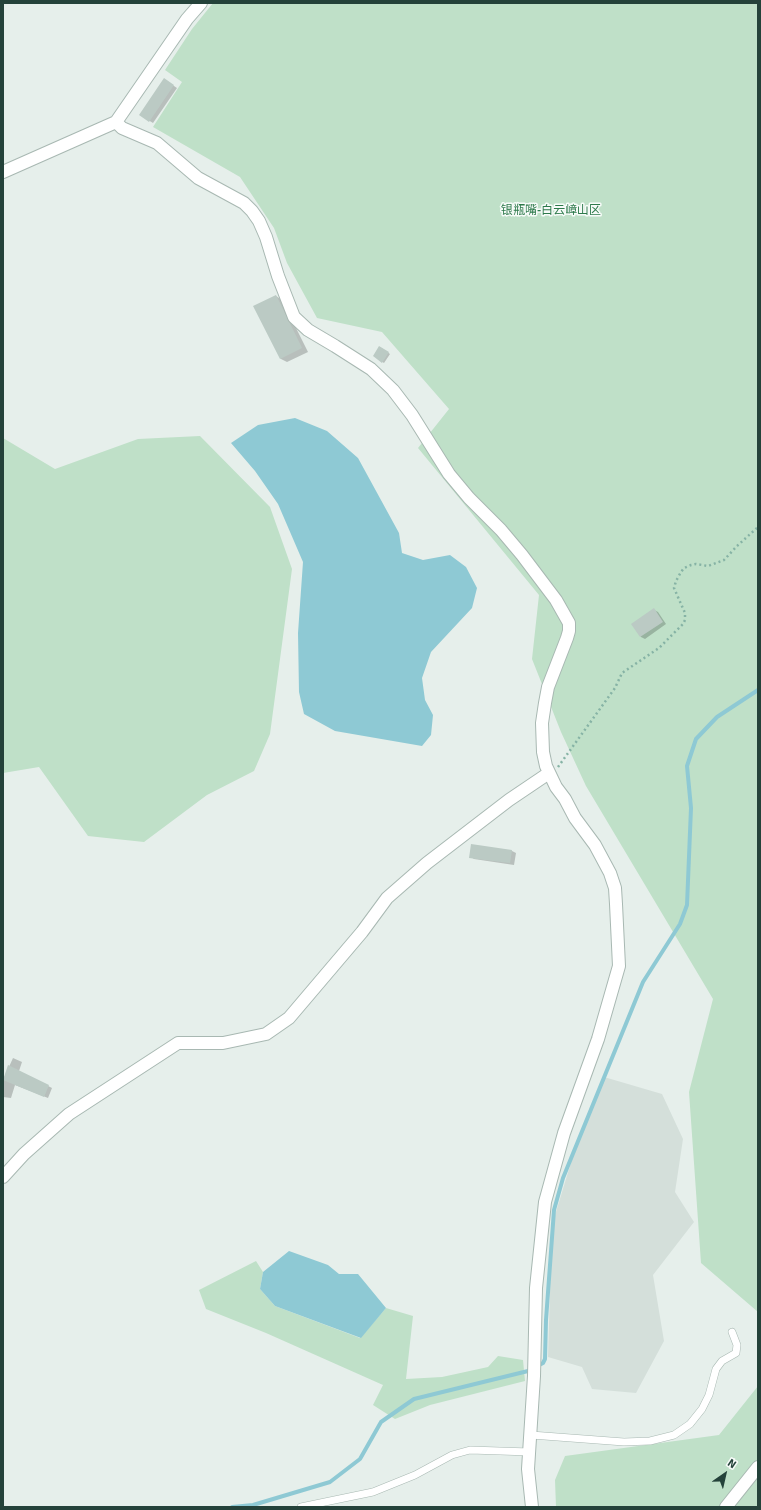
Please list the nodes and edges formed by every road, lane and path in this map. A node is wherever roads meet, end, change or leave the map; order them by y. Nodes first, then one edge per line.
1 (201, 3) edge
2 (116, 122) junction
3 (3, 172) edge
4 (758, 527) edge
5 (549, 774) junction
6 (3, 1177) edge
7 (732, 1332) dead end
8 (531, 1435) junction
9 (530, 1452) junction
10 (758, 1467) edge
11 (301, 1507) edge
12 (532, 1507) edge
13 (726, 1507) edge

1 - 2 street
2 - 3 street
2 - 5 street
4 - 5 path
5 - 6 street
5 - 8 street
7 - 8 lane
8 - 9 street
9 - 11 lane
9 - 12 street
10 - 13 street

